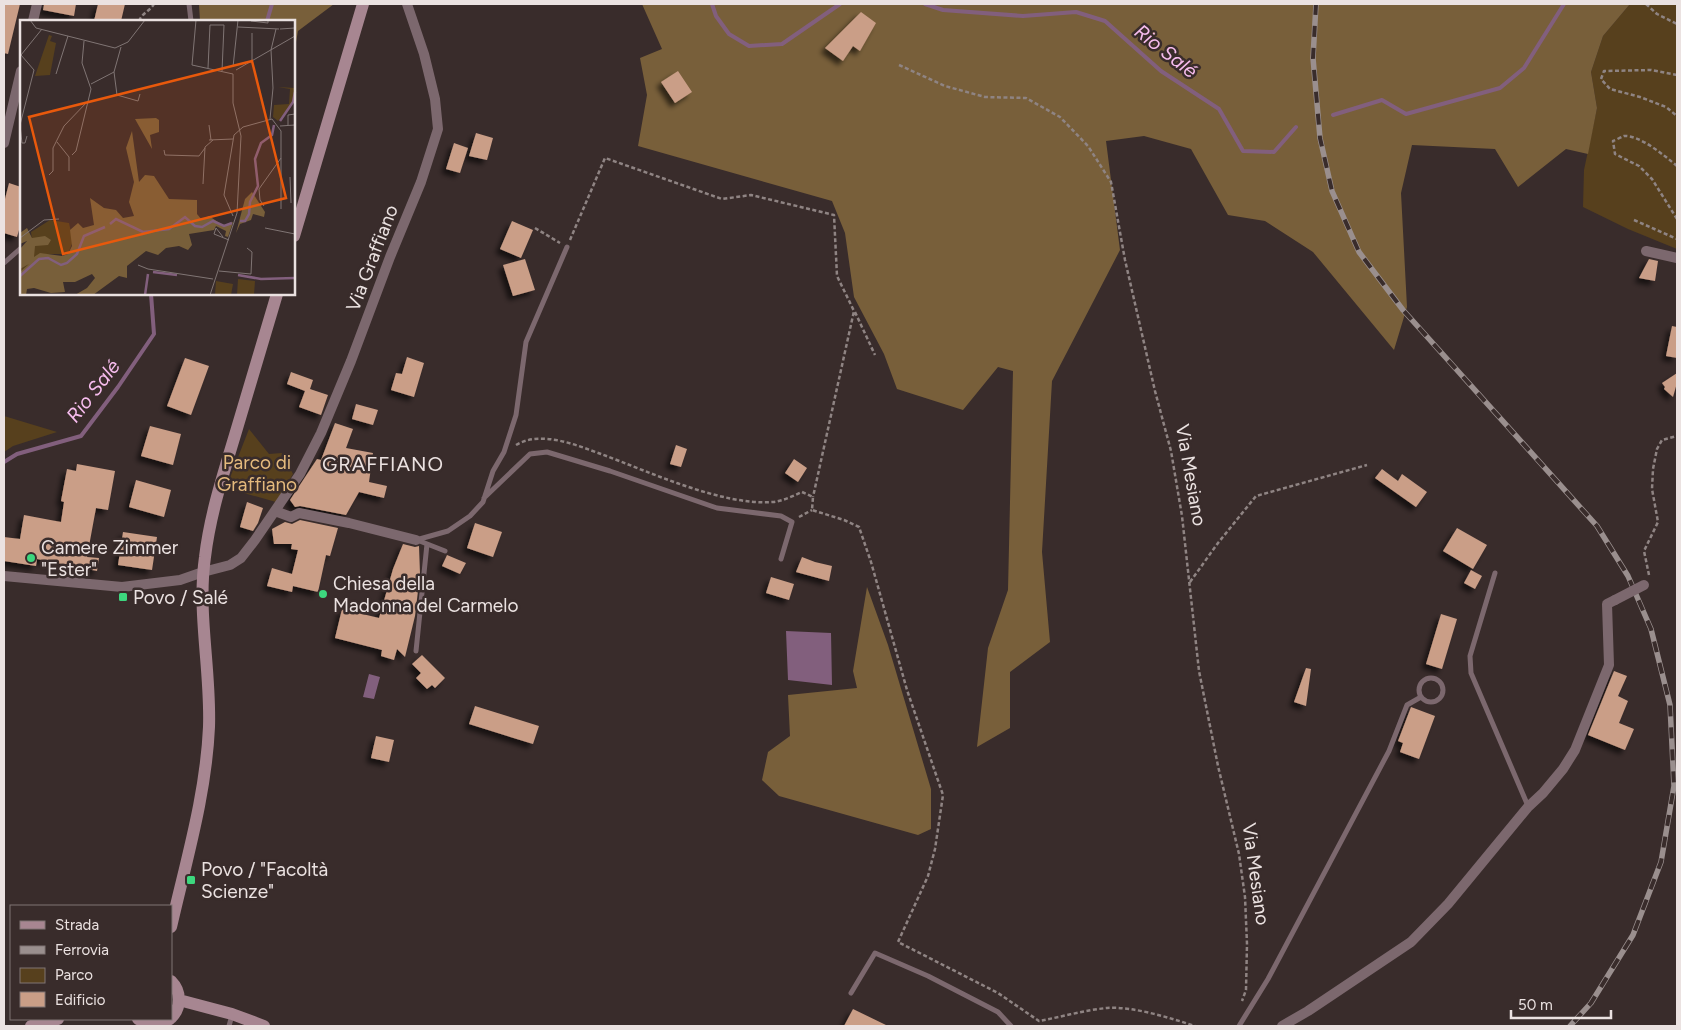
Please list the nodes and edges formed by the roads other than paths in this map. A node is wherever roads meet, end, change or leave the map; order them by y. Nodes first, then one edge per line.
1 (37, 4) edge
2 (189, 4) edge
3 (363, 4) edge
4 (407, 4) edge
5 (33, 20) edge
6 (191, 20) edge
7 (20, 75) edge
8 (4, 144) edge
9 (295, 233) edge
10 (568, 247) road end
11 (20, 249) edge
12 (1646, 251) dead end
13 (1677, 258) edge
14 (4, 263) edge
15 (277, 295) edge
16 (484, 498) junction
17 (274, 511) junction
18 (416, 540) junction
19 (427, 544) junction
20 (445, 551) dead end
21 (781, 559) dead end
22 (203, 572) junction
23 (1495, 573) dead end
24 (4, 576) edge
25 (1644, 585) road end
26 (416, 651) dead end
27 (1421, 697) junction
28 (1528, 807) junction
29 (172, 923) edge
30 (172, 983) edge
31 (851, 993) dead end
32 (180, 1000) junction
33 (172, 1017) edge
34 (54, 1020) edge
35 (167, 1020) edge
36 (230, 1020) edge
37 (144, 1023) edge
38 (31, 1026) edge
39 (264, 1026) edge
40 (1011, 1026) edge
41 (1239, 1026) edge
42 (1282, 1026) edge

1 - 5 street
2 - 6 lane
3 - 9 main road
4 - 17 street, Via Graffiano
7 - 8 street
10 - 16 lane
11 - 14 lane
12 - 13 street
15 - 22 main road
16 - 18 lane
16 - 21 lane
17 - 18 street
17 - 22 street, Via Graffiano
18 - 19 lane
19 - 20 lane
19 - 26 lane
22 - 24 street, Via Graffiano
22 - 29 main road
23 - 28 lane
25 - 28 street, bridge
27 - 27 lane
27 - 41 lane
28 - 42 street
30 - 32 main road
31 - 40 lane
32 - 33 main road
32 - 36 main road
34 - 38 main road
35 - 37 main road
36 - 39 main road

